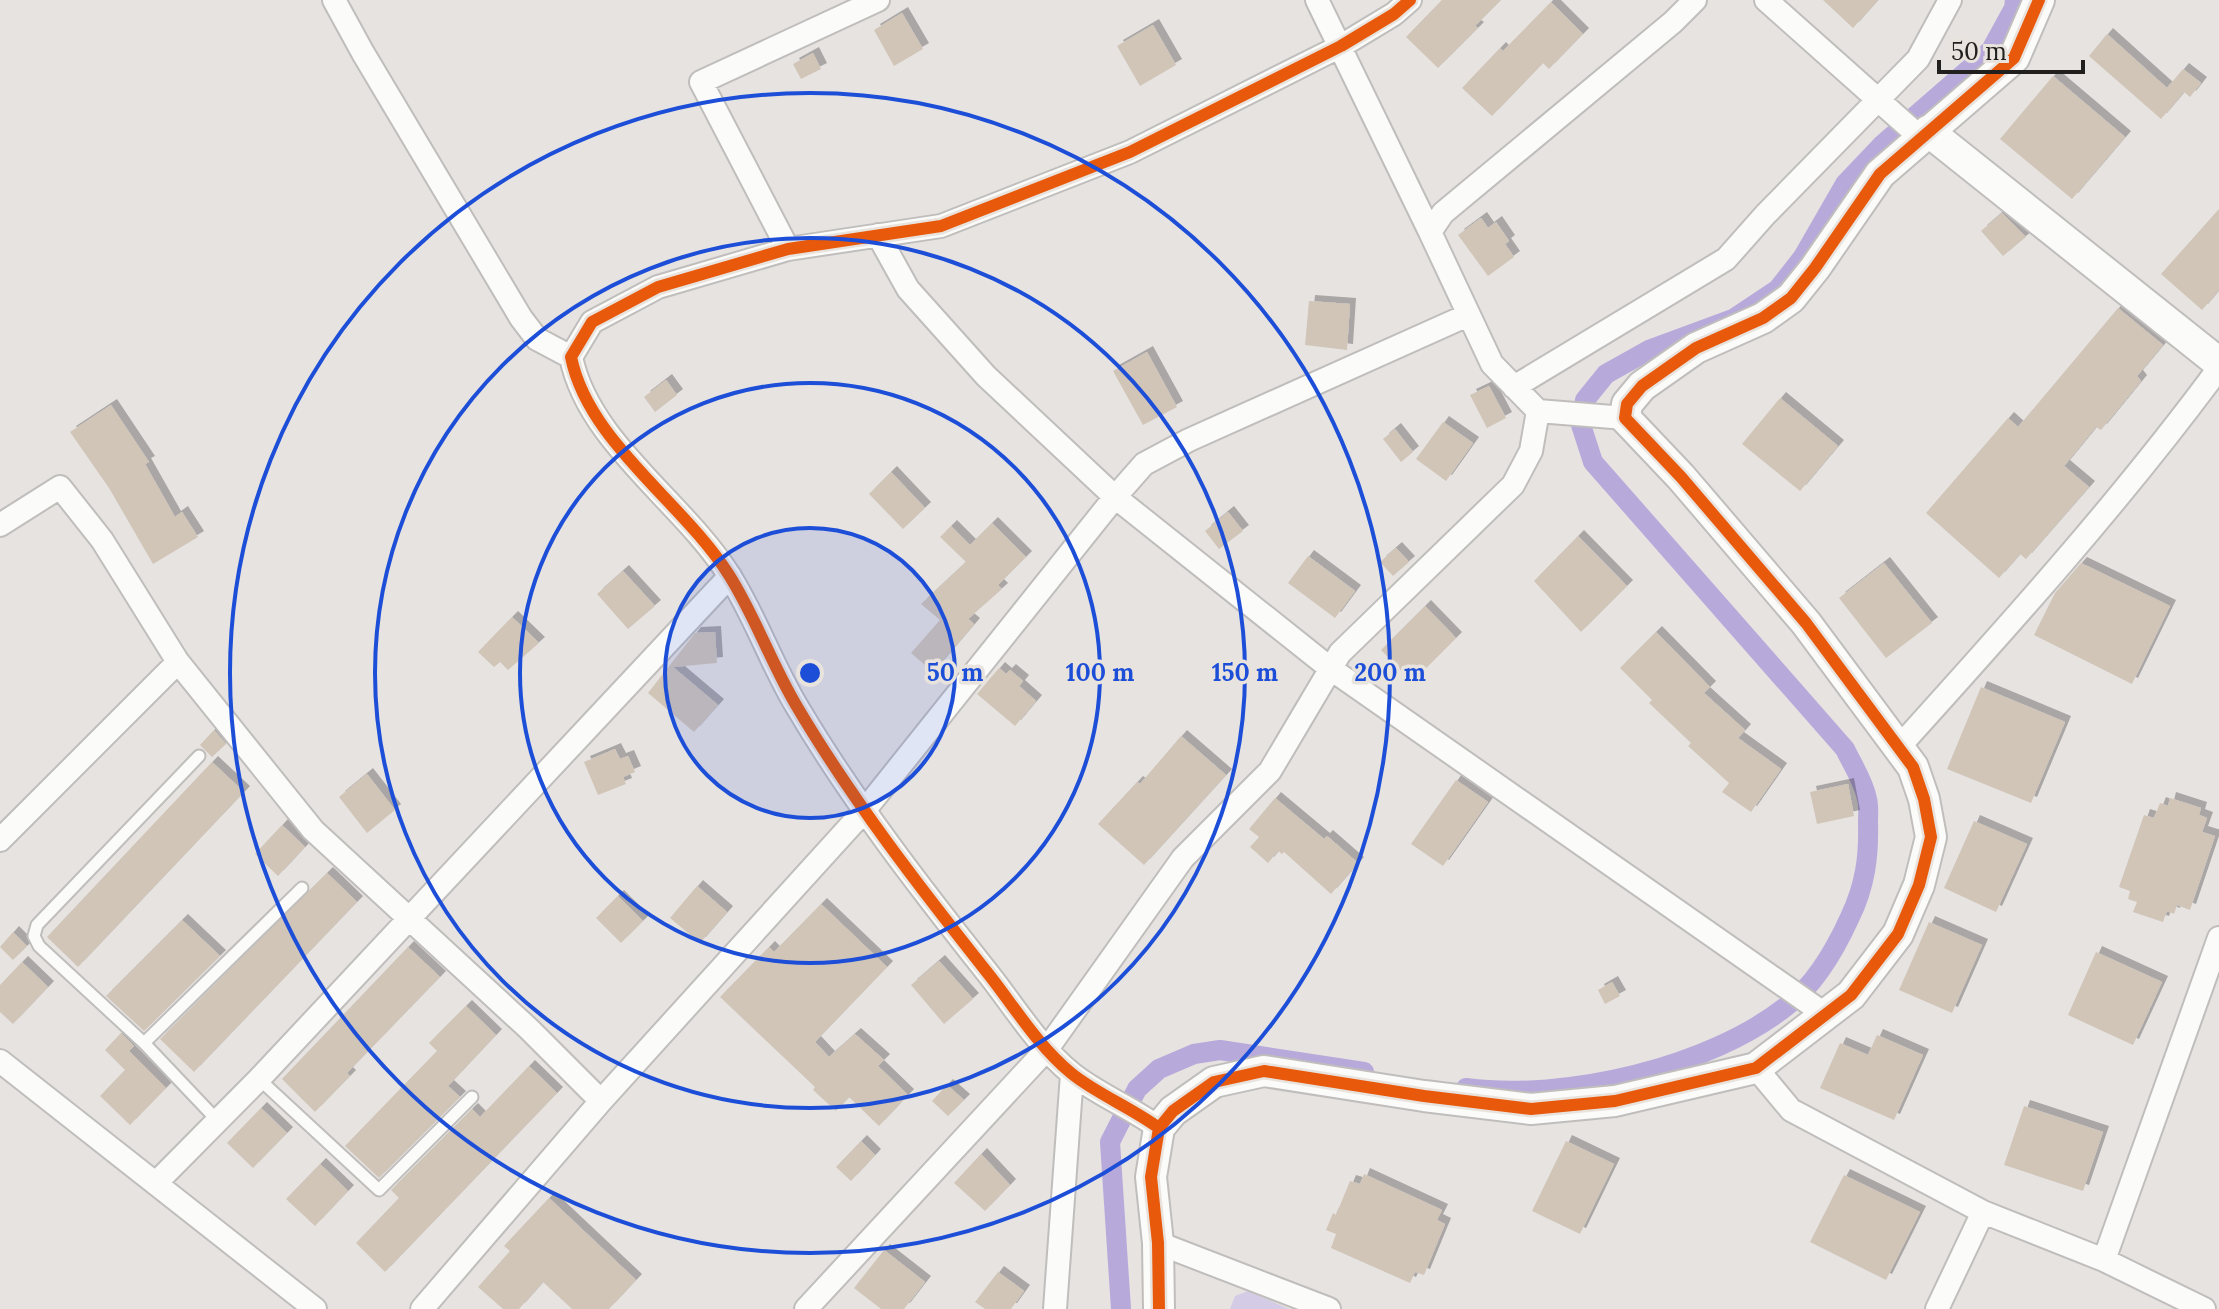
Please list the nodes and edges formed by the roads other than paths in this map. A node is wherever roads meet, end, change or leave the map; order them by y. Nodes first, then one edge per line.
1 (334, 0) edge
2 (878, 0) edge
3 (1317, 0) edge
4 (1410, 0) edge
5 (1695, 0) edge
6 (1766, 0) edge
7 (1950, 0) edge
8 (2039, 0) edge
9 (1341, 46) junction
10 (1879, 99) junction
11 (1916, 130) junction
12 (1430, 232) junction
13 (878, 235) junction
14 (788, 249) junction
15 (1468, 315) junction
16 (571, 357) junction
17 (2219, 365) edge
18 (1514, 387) junction
19 (1538, 411) junction
20 (1625, 418) junction
21 (1115, 497) junction
22 (0, 525) edge
23 (730, 576) junction
24 (178, 662) junction
25 (1331, 669) junction
26 (1899, 747) junction
27 (199, 756) dead end
28 (864, 811) junction
29 (0, 840) edge
30 (302, 888) dead end
31 (409, 920) junction
32 (2219, 938) edge
33 (1826, 1015) junction
34 (144, 1043) junction
35 (1047, 1049) junction
36 (0, 1061) edge
37 (1756, 1068) junction
38 (1072, 1074) junction
39 (259, 1079) junction
40 (472, 1097) dead end
41 (601, 1101) junction
42 (217, 1120) junction
43 (1152, 1122) junction
44 (157, 1182) junction
45 (1983, 1212) junction
46 (1158, 1243) junction
47 (2104, 1260) junction
48 (315, 1309) edge
49 (422, 1309) edge
50 (806, 1309) edge
51 (1055, 1309) edge
52 (1159, 1309) edge
53 (1329, 1309) edge
54 (1937, 1309) edge
55 (2204, 1309) edge

1 - 16 street
2 - 14 street
3 - 9 street
4 - 9 street
5 - 12 street
6 - 10 street
7 - 10 street
8 - 11 street
9 - 12 street
9 - 13 street
10 - 11 street
10 - 18 street
11 - 17 street
11 - 20 street
12 - 15 street
13 - 14 street
13 - 21 street
14 - 16 street
15 - 18 street
15 - 21 street
16 - 23 street
17 - 26 street
18 - 19 street
19 - 20 street
19 - 25 street
20 - 26 street
21 - 25 street
21 - 28 street
22 - 24 street
23 - 28 street
23 - 31 street
24 - 29 street
24 - 31 street
25 - 33 street
25 - 35 street
26 - 33 street
27 - 34 lane
28 - 35 street
28 - 41 street
30 - 34 lane
31 - 39 street
31 - 41 street
32 - 47 street
33 - 37 street
34 - 42 lane
35 - 38 street
35 - 50 street
36 - 44 street
37 - 43 street
37 - 45 street
38 - 43 street
38 - 51 street
39 - 40 lane
39 - 42 street
41 - 49 street
42 - 44 street
43 - 46 street
44 - 48 street
45 - 47 street
45 - 54 street
46 - 52 street
46 - 53 street
47 - 55 street

